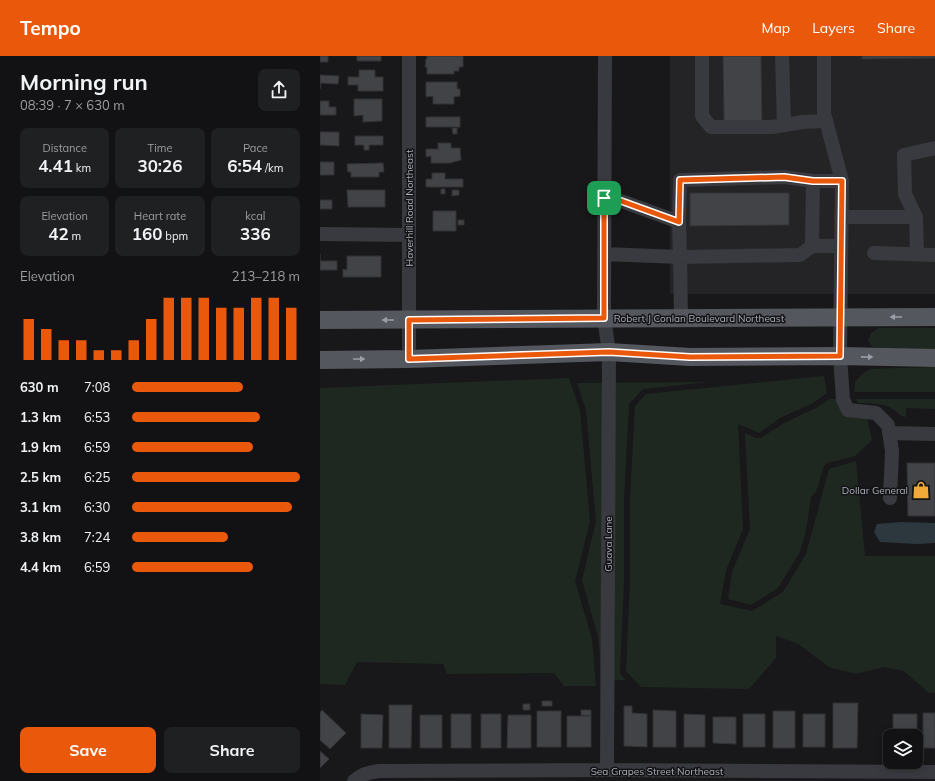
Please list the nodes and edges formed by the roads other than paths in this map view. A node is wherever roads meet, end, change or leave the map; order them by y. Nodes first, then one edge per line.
1 (408, 56) edge
2 (605, 56) edge
3 (702, 56) edge
4 (782, 56) edge
5 (824, 56) edge
6 (826, 121) junction
7 (784, 125) junction
8 (935, 148) edge
9 (813, 181) junction
10 (842, 181) junction
11 (604, 198) junction
12 (841, 217) junction
13 (916, 217) junction
14 (679, 222) junction
15 (320, 234) edge
16 (409, 234) junction
17 (812, 246) junction
18 (841, 246) junction
19 (874, 253) dead end
20 (604, 254) junction
21 (917, 254) junction
22 (935, 255) edge
23 (680, 257) junction
24 (840, 317) junction
25 (935, 317) edge
26 (604, 318) junction
27 (681, 318) junction
28 (320, 320) edge
29 (409, 320) junction
30 (609, 352) junction
31 (840, 356) junction
32 (935, 358) edge
33 (409, 359) junction
34 (320, 360) edge
35 (889, 433) junction
36 (935, 434) edge
37 (890, 498) dead end
38 (607, 770) junction
39 (935, 772) edge
40 (354, 781) edge

1 - 16 street, Haverhill Road Northeast
2 - 11 street, Guava Lane
3 - 7 street
4 - 7 street
5 - 6 street
6 - 7 street
6 - 10 street
8 - 13 street
9 - 10 street
9 - 14 street
9 - 17 street
10 - 12 street
11 - 14 street
11 - 20 street, Guava Lane
12 - 13 street
12 - 18 street
13 - 21 street
14 - 23 street
15 - 16 street
16 - 29 street, Haverhill Road Northeast
17 - 18 street
17 - 23 street
18 - 24 street
19 - 21 street
20 - 23 street
20 - 26 street, Guava Lane
21 - 22 street
23 - 27 street
25 -> 24 main road, Robert J Conlan Boulevard Northeast
24 - 27 main road, Robert J Conlan Boulevard Northeast
24 - 31 street
26 - 27 main road, Robert J Conlan Boulevard Northeast
26 - 29 main road, Robert J Conlan Boulevard Northeast
26 - 30 street, Guava Lane
29 -> 28 main road, Robert J Conlan Boulevard Northeast
29 - 33 street, Haverhill Road Northeast
30 - 31 main road
30 - 33 main road
30 - 38 street, Guava Lane
31 -> 32 main road
31 - 35 street
34 -> 33 main road
35 - 36 street
35 - 37 street
38 - 39 street, Sea Grapes Street Northeast
38 - 40 street, Sea Grapes Street Northeast

